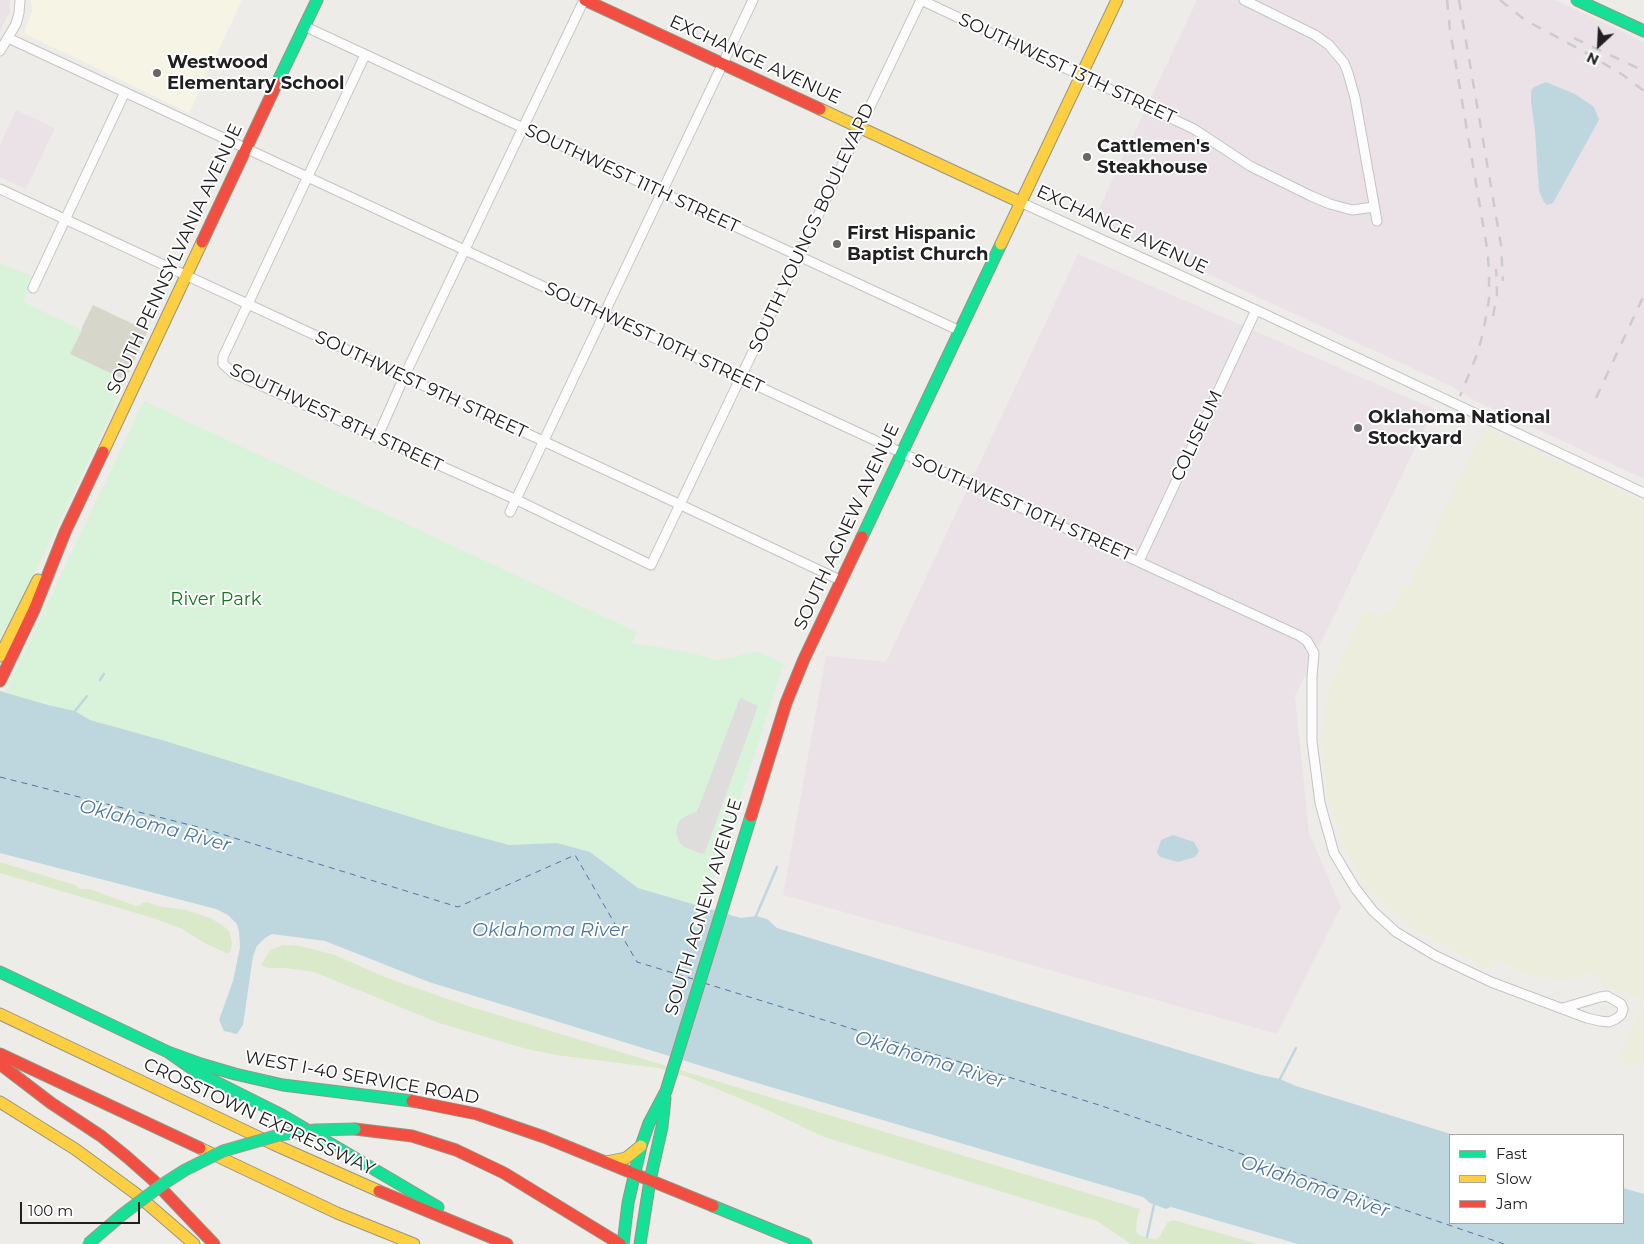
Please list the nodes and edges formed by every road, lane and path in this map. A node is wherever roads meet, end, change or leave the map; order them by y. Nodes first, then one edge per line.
1 (20, 0) edge
2 (317, 0) edge
3 (585, 0) edge
4 (753, 0) edge
5 (921, 0) edge
6 (1117, 0) edge
7 (1244, 0) edge
8 (1577, 0) edge
9 (304, 26) junction
10 (1644, 31) edge
11 (8, 38) junction
12 (0, 51) edge
13 (365, 55) junction
14 (723, 64) junction
15 (1081, 75) junction
16 (125, 92) junction
17 (523, 128) junction
18 (859, 128) junction
19 (246, 149) junction
20 (307, 177) junction
21 (0, 189) edge
22 (662, 193) junction
23 (1020, 202) junction
24 (1374, 207) junction
25 (65, 219) junction
26 (1377, 221) dead end
27 (465, 251) junction
28 (799, 257) junction
29 (187, 276) junction
30 (33, 288) dead end
31 (248, 304) junction
32 (1256, 310) junction
33 (604, 315) junction
34 (960, 331) junction
35 (404, 377) junction
36 (740, 377) junction
37 (377, 438) junction
38 (542, 442) junction
39 (902, 453) junction
40 (1644, 493) edge
41 (517, 500) junction
42 (681, 504) junction
43 (510, 512) dead end
44 (1139, 561) junction
45 (651, 565) joint
46 (842, 581) junction
47 (20, 627) junction
48 (0, 656) edge
49 (0, 681) edge
50 (0, 972) edge
51 (1562, 1008) junction
52 (0, 1014) edge
53 (168, 1052) junction
54 (0, 1054) edge
55 (0, 1064) edge
56 (666, 1091) junction
57 (0, 1102) edge
58 (641, 1146) junction
59 (606, 1162) junction
60 (634, 1174) junction
61 (650, 1180) junction
62 (502, 1242) edge
63 (88, 1244) edge
64 (194, 1244) edge
65 (214, 1244) edge
66 (414, 1244) edge
67 (622, 1244) edge
68 (640, 1244) edge
69 (806, 1244) edge

1 - 11 street
2 - 9 main road, SOUTH PENNSYLVANIA AVENUE
3 - 14 main road, EXCHANGE AVENUE
3 - 17 street
4 - 14 street
5 - 15 street, SOUTHWEST 13TH STREET
5 - 18 street, SOUTH YOUNGS BOULEVARD
6 - 15 main road, SOUTH AGNEW AVENUE
7 - 24 street
8 - 10 main road
9 - 13 street, SOUTHWEST 11TH STREET
9 - 19 main road, SOUTH PENNSYLVANIA AVENUE
11 - 12 street
11 - 16 street, SOUTHWEST 10TH STREET
13 - 17 street, SOUTHWEST 11TH STREET
13 - 20 street, SOUTHWEST 8TH STREET
14 - 18 main road, EXCHANGE AVENUE
14 - 22 street
15 - 23 main road, SOUTH AGNEW AVENUE
15 - 24 street, SOUTHWEST 13TH STREET
16 - 19 street, SOUTHWEST 10TH STREET
16 - 25 street
17 - 22 street, SOUTHWEST 11TH STREET
17 - 27 street
18 - 23 main road, EXCHANGE AVENUE
18 - 28 street, SOUTH YOUNGS BOULEVARD
19 - 20 street, SOUTHWEST 10TH STREET
19 - 29 main road, SOUTH PENNSYLVANIA AVENUE
20 - 27 street, SOUTHWEST 10TH STREET
20 - 31 street, SOUTHWEST 8TH STREET
21 - 25 street, SOUTHWEST 9TH STREET
22 - 28 street, SOUTHWEST 11TH STREET
22 - 33 street
23 - 32 street, EXCHANGE AVENUE
23 - 34 main road, SOUTH AGNEW AVENUE
24 - 26 street
25 - 29 street, SOUTHWEST 9TH STREET
25 - 30 street
27 - 33 street, SOUTHWEST 10TH STREET
27 - 35 street
28 - 34 street, SOUTHWEST 11TH STREET
28 - 36 street, SOUTH YOUNGS BOULEVARD
29 - 31 street, SOUTHWEST 9TH STREET
29 - 47 main road, SOUTH PENNSYLVANIA AVENUE
31 - 35 street, SOUTHWEST 9TH STREET
31 - 37 street, SOUTHWEST 8TH STREET
32 - 40 street, EXCHANGE AVENUE
32 - 44 street, COLISEUM
33 - 36 street, SOUTHWEST 10TH STREET
33 - 38 street
34 - 39 main road, SOUTH AGNEW AVENUE
35 - 37 street
35 - 38 street, SOUTHWEST 9TH STREET
36 - 39 street, SOUTHWEST 10TH STREET
36 - 42 street, SOUTH YOUNGS BOULEVARD
37 - 41 street, SOUTHWEST 8TH STREET
38 - 41 street
38 - 42 street, SOUTHWEST 9TH STREET
39 - 44 street, SOUTHWEST 10TH STREET
39 - 46 main road, SOUTH AGNEW AVENUE
41 - 43 street
41 - 45 street, SOUTHWEST 8TH STREET
42 - 45 street, SOUTH YOUNGS BOULEVARD
42 - 46 street, SOUTHWEST 9TH STREET
44 - 51 street, SOUTHWEST 10TH STREET
46 - 56 main road, SOUTH AGNEW AVENUE
47 - 48 main road, SOUTH PENNSYLVANIA AVENUE
47 - 49 main road, SOUTH PENNSYLVANIA AVENUE
50 - 53 main road, WEST I-40 SERVICE ROAD
51 - 51 street, SOUTHWEST 10TH STREET
52 - 62 main road, CROSSTOWN EXPRESSWAY
53 - 59 main road, WEST I-40 SERVICE ROAD
53 - 62 main road
54 - 66 main road
55 - 65 main road
56 - 58 main road, SOUTH AGNEW AVENUE
56 - 61 main road, SOUTH AGNEW AVENUE
57 - 64 main road
58 - 59 main road
58 - 60 main road, SOUTH AGNEW AVENUE
59 - 60 main road, WEST I-40 SERVICE ROAD
60 - 61 main road, WEST I-40 SERVICE ROAD
60 - 67 main road, SOUTH AGNEW AVENUE
61 - 68 main road, SOUTH AGNEW AVENUE
61 - 69 main road, WEST I-40 SERVICE ROAD
63 - 67 main road, bridge

